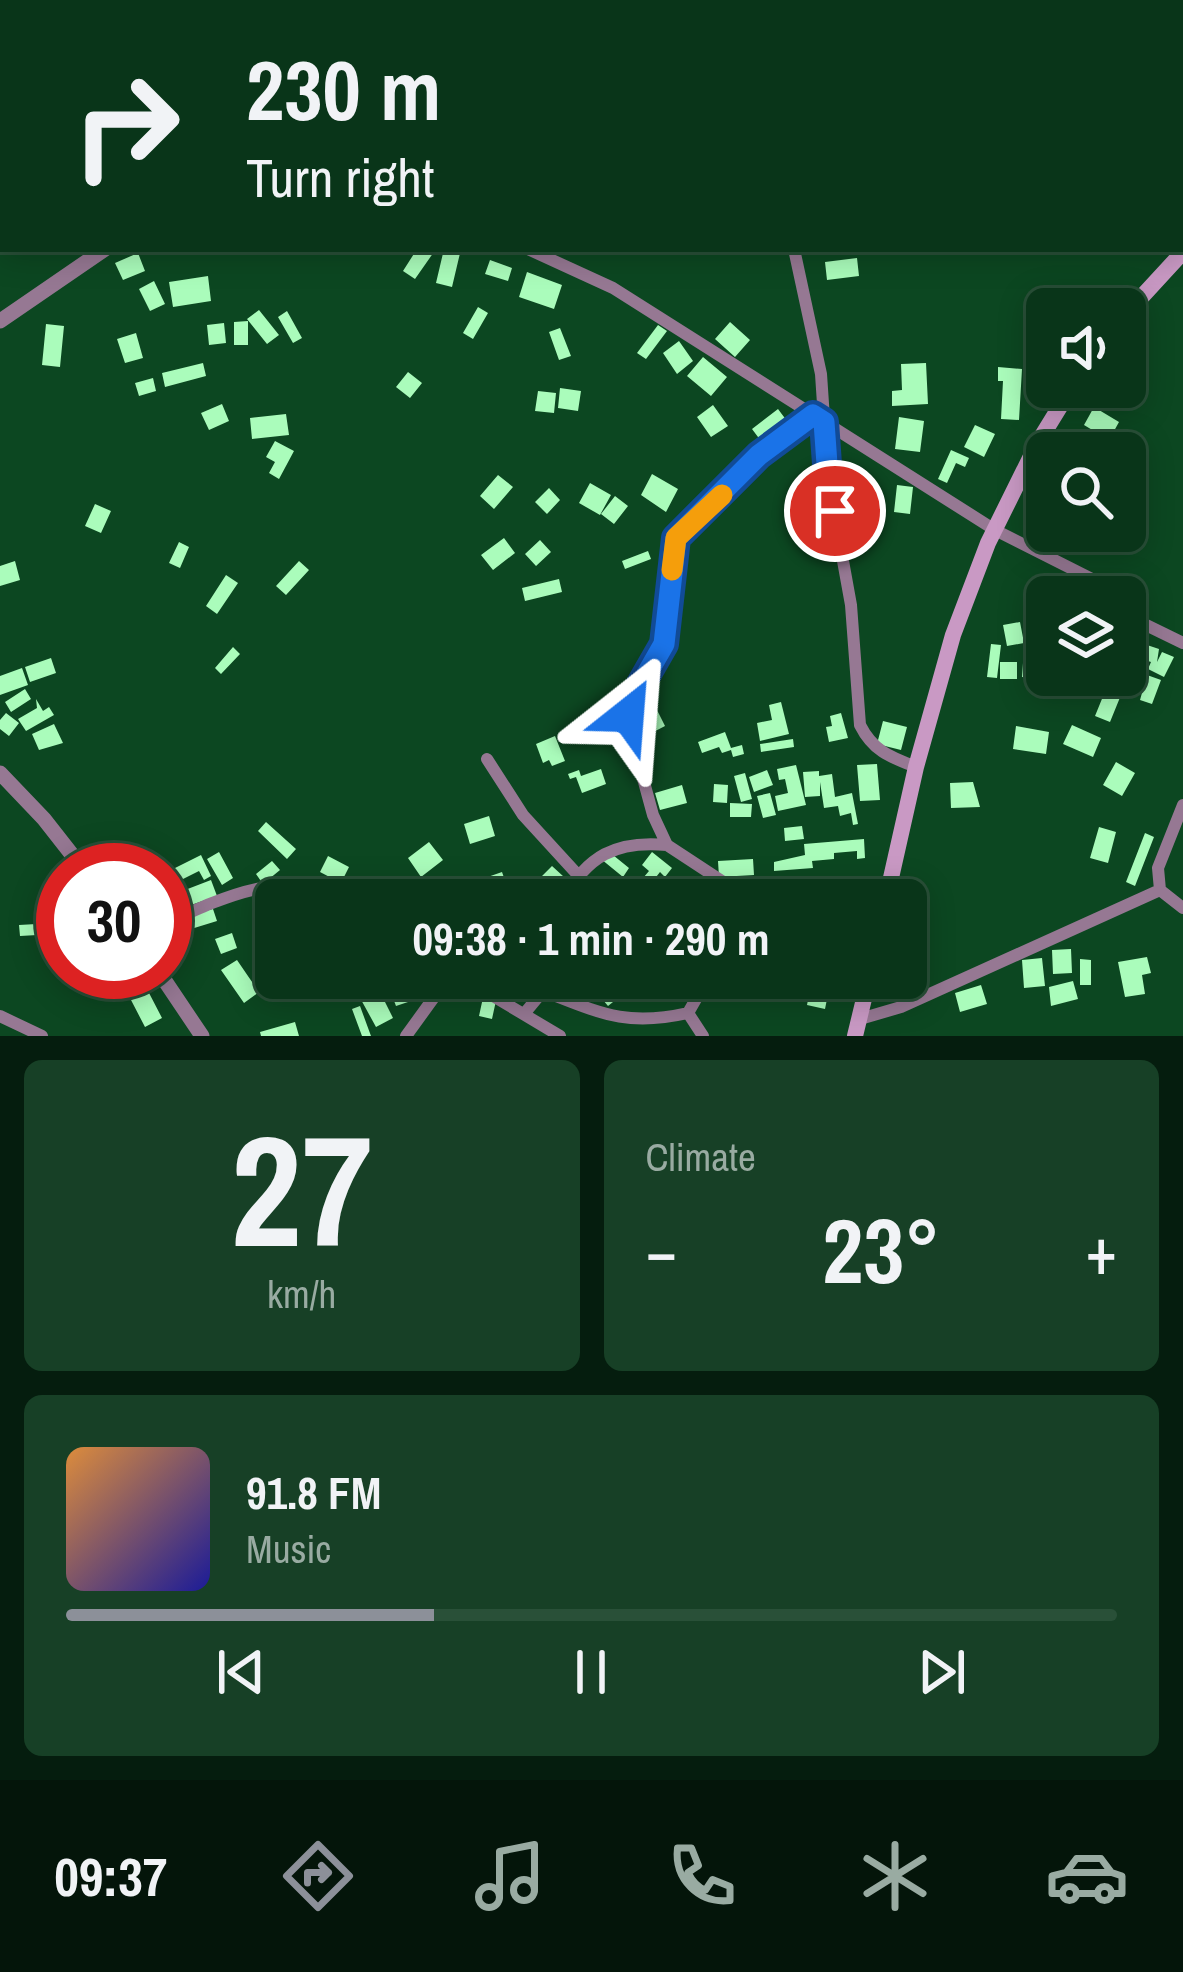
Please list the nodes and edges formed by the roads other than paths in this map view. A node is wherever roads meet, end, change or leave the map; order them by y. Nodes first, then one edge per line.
1 (102, 252) edge
2 (535, 252) edge
3 (795, 252) edge
4 (1183, 252) edge
5 (1146, 293) edge
6 (0, 321) edge
7 (1059, 408) edge
8 (819, 418) junction
9 (995, 530) junction
10 (1086, 576) edge
11 (1146, 624) edge
12 (1183, 643) edge
13 (487, 759) dead end
14 (916, 767) junction
15 (0, 773) edge
16 (1183, 805) edge
17 (63, 843) edge
18 (667, 845) junction
19 (578, 874) junction
20 (575, 879) edge
21 (719, 879) edge
22 (891, 879) edge
23 (255, 889) edge
24 (1160, 890) junction
25 (1183, 908) edge
26 (192, 913) edge
27 (177, 999) edge
28 (433, 999) edge
29 (498, 999) edge
30 (534, 999) edge
31 (571, 999) edge
32 (696, 999) edge
33 (688, 1012) junction
34 (524, 1015) junction
35 (0, 1016) edge
36 (858, 1027) edge
37 (42, 1036) edge
38 (202, 1036) edge
39 (406, 1036) edge
40 (560, 1036) edge
41 (703, 1036) edge

1 - 6 street
2 - 8 street
3 - 8 street
4 - 5 main road
7 - 9 main road
8 - 9 street
8 - 14 street
8 - 18 street
9 - 10 street
9 - 14 main road
11 - 12 street
13 - 19 street
14 - 22 main road
15 - 17 street
16 - 24 street
18 - 19 street
18 - 21 street
19 - 20 street
23 - 26 street
24 - 25 street
24 - 36 street
27 - 38 street
28 - 39 street
29 - 34 street
30 - 34 street
31 - 33 street
32 - 33 street
33 - 41 street
34 - 40 street
35 - 37 street

